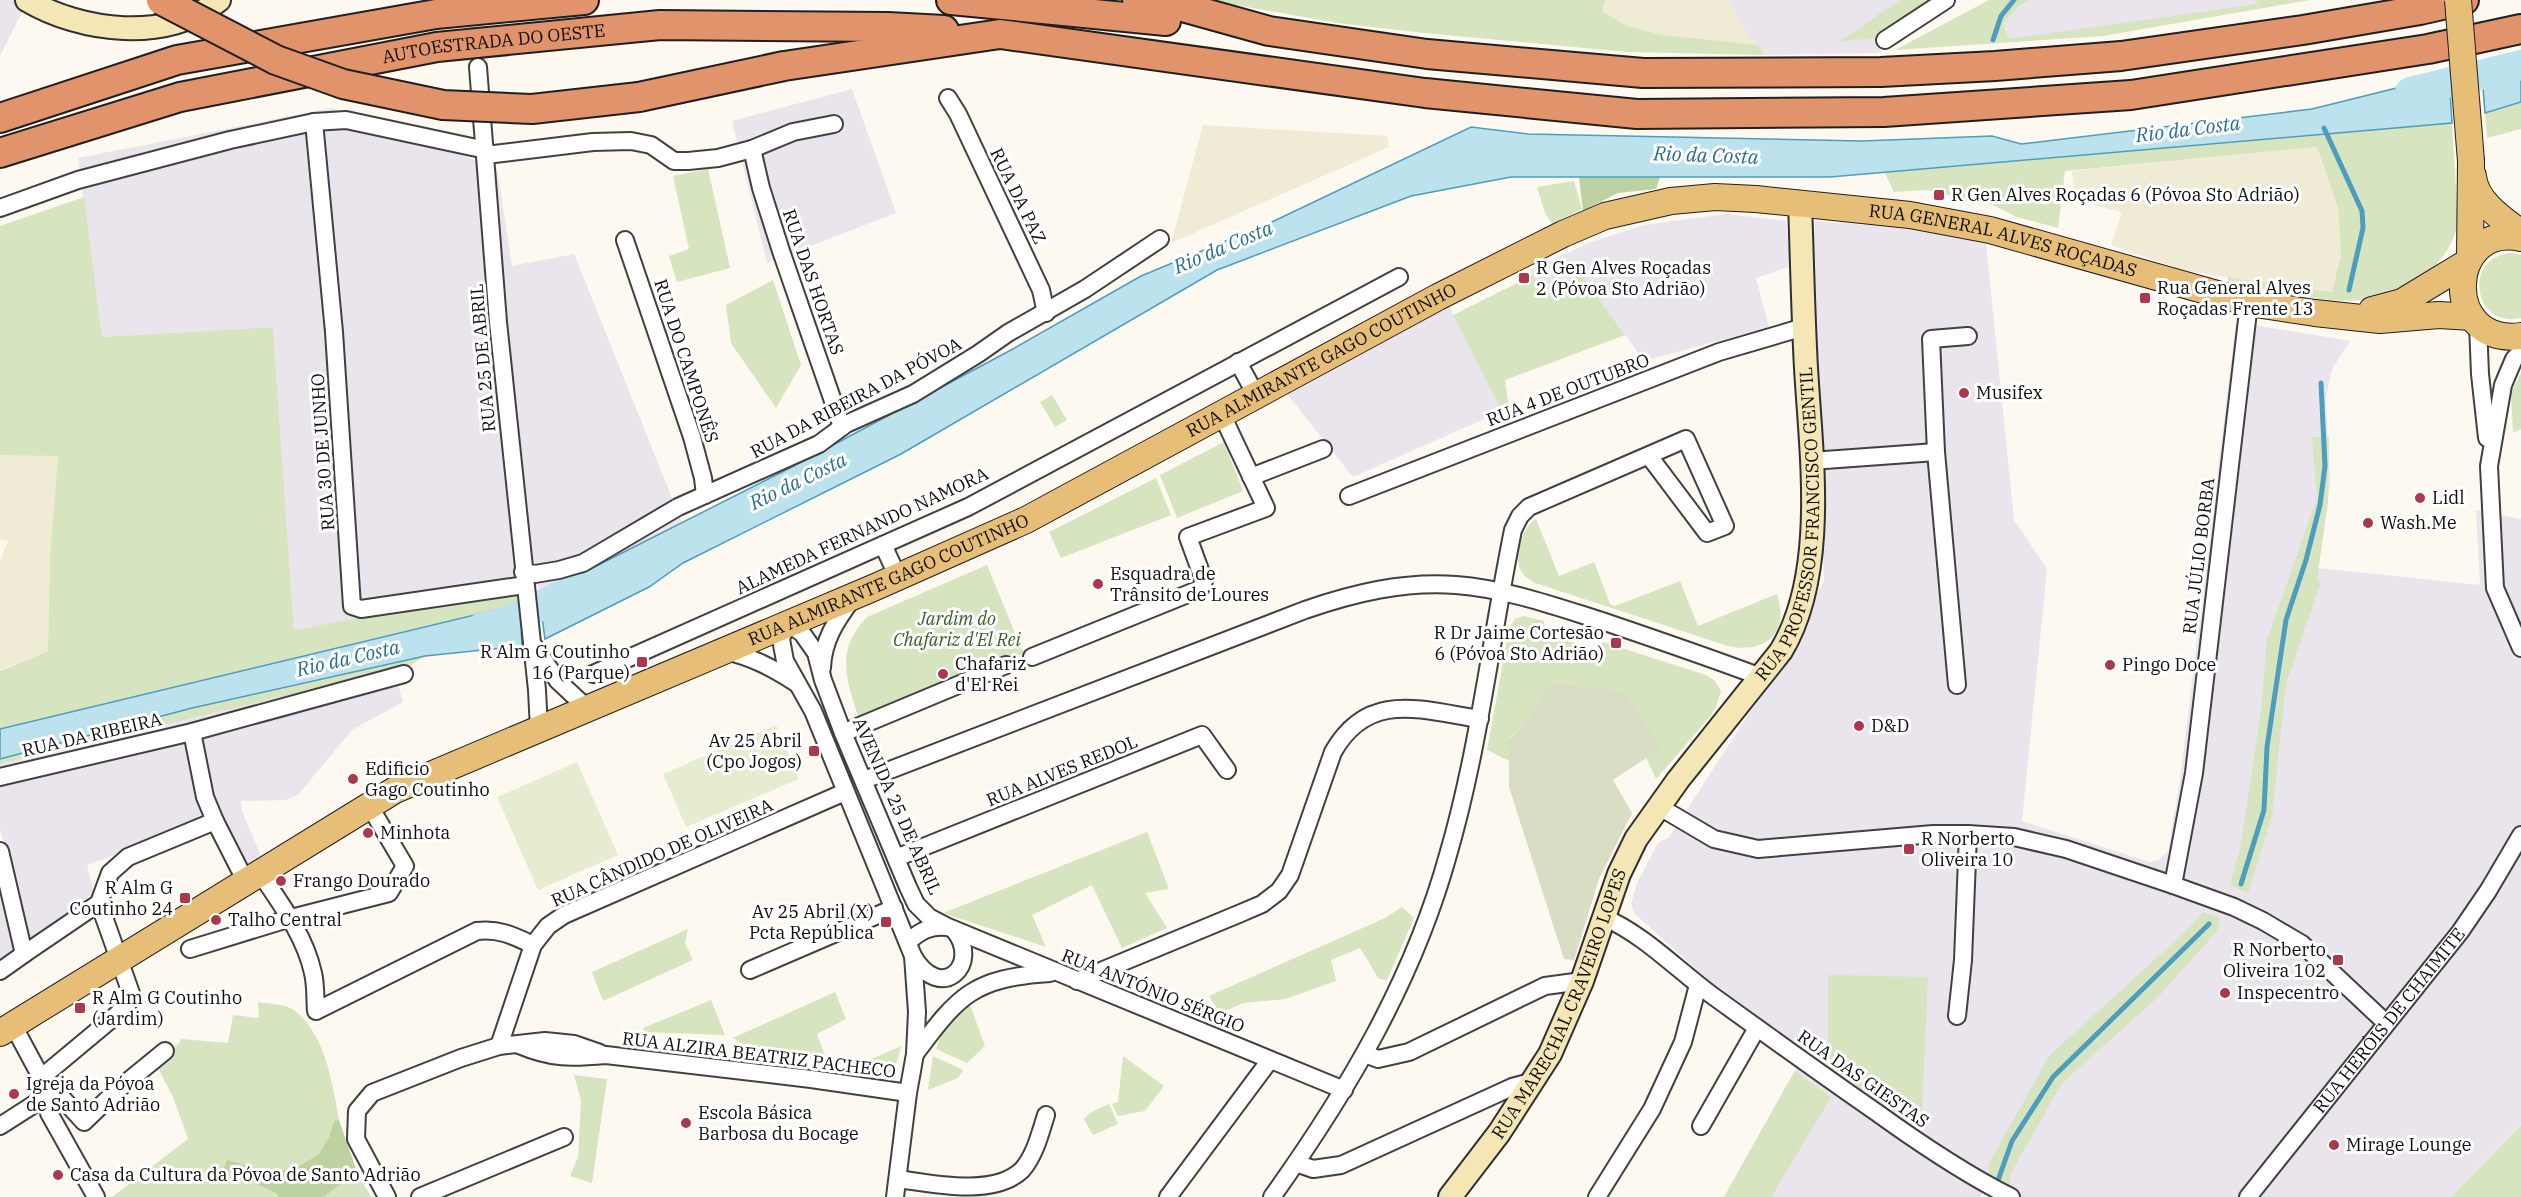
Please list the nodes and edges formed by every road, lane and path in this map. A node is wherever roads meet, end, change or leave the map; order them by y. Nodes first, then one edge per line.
1 (27, 0) edge
2 (161, 0) edge
3 (219, 0) edge
4 (584, 0) edge
5 (951, 0) edge
6 (1137, 0) edge
7 (1946, 0) edge
8 (2397, 0) edge
9 (2458, 0) edge
10 (2464, 0) edge
11 (2521, 9) edge
12 (2512, 30) edge
13 (1269, 31) junction
14 (1000, 34) junction
15 (1885, 40) dead end
16 (2199, 44) junction
17 (478, 68) tunnel mouth
18 (2237, 79) junction
19 (948, 98) dead end
20 (0, 118) edge
21 (314, 122) junction
22 (834, 124) dead end
23 (752, 149) junction
24 (486, 152) junction
25 (0, 153) edge
26 (2471, 161) junction
27 (1800, 203) junction
28 (0, 208) edge
29 (2521, 233) edge
30 (2521, 238) edge
31 (1160, 239) dead end
32 (625, 240) dead end
33 (2469, 260) junction
34 (1399, 277) dead end
35 (2249, 303) junction
36 (1046, 313) junction
37 (2346, 316) junction
38 (2475, 320) junction
39 (1804, 327) junction
40 (1968, 336) dead end
41 (2521, 336) edge
42 (2521, 351) edge
43 (1238, 362) junction
44 (1257, 395) junction
45 (1222, 415) junction
46 (842, 427) junction
47 (1323, 449) dead end
48 (1936, 452) junction
49 (1649, 456) junction
50 (2489, 457) junction
51 (1811, 462) junction
52 (1251, 477) junction
53 (705, 495) junction
54 (1349, 496) dead end
55 (883, 545) junction
56 (898, 577) junction
57 (524, 583) junction
58 (1501, 591) junction
59 (854, 596) junction
60 (788, 624) junction
61 (2517, 630) edge
62 (533, 644) junction
63 (2521, 648) edge
64 (724, 651) junction
65 (1032, 657) dead end
66 (1006, 665) dead end
67 (404, 674) dead end
68 (593, 674) dead end
69 (823, 676) junction
70 (1761, 677) junction
71 (1958, 685) dead end
72 (799, 687) junction
73 (588, 709) junction
74 (1480, 719) junction
75 (539, 729) junction
76 (192, 732) junction
77 (843, 733) junction
78 (1227, 770) dead end
79 (0, 777) edge
80 (864, 780) junction
81 (845, 792) junction
82 (369, 805) junction
83 (1659, 806) junction
84 (215, 821) junction
85 (1968, 834) junction
86 (2521, 835) edge
87 (0, 851) edge
88 (896, 858) junction
89 (253, 877) junction
90 (2173, 885) junction
91 (99, 903) junction
92 (894, 908) junction
93 (1603, 917) junction
94 (291, 918) junction
95 (951, 929) junction
96 (533, 945) junction
97 (994, 947) junction
98 (190, 949) dead end
99 (910, 949) junction
100 (24, 954) junction
101 (964, 960) junction
102 (120, 961) junction
103 (0, 970) edge
104 (750, 970) dead end
105 (1056, 973) junction
106 (947, 978) junction
107 (1077, 981) junction
108 (1582, 981) junction
109 (1698, 985) junction
110 (917, 1012) junction
111 (1957, 1016) dead end
112 (2386, 1023) junction
113 (1757, 1028) junction
114 (7, 1029) edge
115 (499, 1046) junction
116 (165, 1051) dead end
117 (915, 1054) junction
118 (1365, 1054) junction
119 (1270, 1060) junction
120 (42, 1077) junction
121 (1534, 1081) junction
122 (1344, 1090) junction
123 (908, 1093) junction
124 (50, 1094) junction
125 (1046, 1116) dead end
126 (0, 1126) edge
127 (1701, 1126) dead end
128 (564, 1137) dead end
129 (1296, 1163) junction
130 (898, 1179) junction
131 (96, 1197) edge
132 (387, 1197) edge
133 (420, 1197) edge
134 (896, 1197) edge
135 (1168, 1197) edge
136 (1272, 1197) edge
137 (1450, 1197) edge
138 (1597, 1197) edge
139 (2010, 1197) edge
140 (2248, 1197) edge

1 - 3 street
2 - 14 highway, bridge
4 - 20 highway, AUTOESTRADA DO OESTE
5 - 13 highway
6 - 13 highway
7 - 15 street
8 - 16 highway
9 - 26 main road, bridge
10 - 16 highway
11 - 18 highway
12 - 18 highway
13 - 16 highway
14 - 18 highway
14 - 25 highway, AUTOESTRADA DO OESTE
17 - 24 street, RUA 25 DE ABRIL
19 - 36 street, RUA DA PAZ
21 - 24 street
21 - 28 street
21 - 57 street, RUA 30 DE JUNHO
22 - 23 street
23 - 24 street
23 - 46 street, RUA DAS HORTAS
24 - 57 street, RUA 25 DE ABRIL
26 - 29 main road
26 - 33 main road
27 - 35 main road, RUA GENERAL ALVES ROÇADAS
27 - 39 street, RUA PROFESSOR FRANCISCO GENTIL
27 - 44 main road, RUA ALMIRANTE GAGO COUTINHO
30 - 33 main road, RUA GENERAL ALVES ROÇADAS
31 - 36 street, RUA DA RIBEIRA DA PÓVOA
32 - 53 street, RUA DO CAMPONÊS
33 - 37 main road, RUA GENERAL ALVES ROÇADAS
33 - 38 main road
34 - 43 street, ALAMEDA FERNANDO NAMORA
35 - 37 main road, RUA GENERAL ALVES ROÇADAS
35 - 90 street, RUA JÚLIO BORBA
36 - 46 street, RUA DA RIBEIRA DA PÓVOA
37 - 38 main road, RUA GENERAL ALVES ROÇADAS
38 - 41 main road, RUA GENERAL ALVES ROÇADAS
38 - 50 street
39 - 51 street, RUA PROFESSOR FRANCISCO GENTIL
39 - 54 street, RUA 4 DE OUTUBRO
40 - 48 street
42 - 50 street
43 - 44 street
43 - 55 street, ALAMEDA FERNANDO NAMORA
44 - 45 main road, RUA ALMIRANTE GAGO COUTINHO
45 - 52 street
45 - 56 main road, RUA ALMIRANTE GAGO COUTINHO
46 - 53 street, RUA DA RIBEIRA DA PÓVOA
47 - 52 street
48 - 51 street
48 - 71 street
49 - 49 street
49 - 58 street
50 - 61 street
51 - 70 street, RUA PROFESSOR FRANCISCO GENTIL
52 - 65 street
53 - 57 street, RUA DA RIBEIRA DA PÓVOA
55 - 56 street
55 - 68 street, ALAMEDA FERNANDO NAMORA
56 - 59 main road, RUA ALMIRANTE GAGO COUTINHO
57 - 62 street, RUA 25 DE ABRIL
58 - 70 street
58 - 74 street
58 - 80 street
59 - 60 main road, RUA ALMIRANTE GAGO COUTINHO
59 - 69 street, AVENIDA 25 DE ABRIL
60 - 64 main road, RUA ALMIRANTE GAGO COUTINHO
60 - 69 street, AVENIDA 25 DE ABRIL
60 - 72 street
61 - 63 street
62 - 73 street, RUA 25 DE ABRIL
62 - 75 street, RUA 25 DE ABRIL
64 - 72 street
64 - 73 main road, RUA ALMIRANTE GAGO COUTINHO
66 - 77 street
67 - 76 street, RUA DA RIBEIRA
69 - 72 street
69 - 77 street, AVENIDA 25 DE ABRIL
70 - 83 street, RUA PROFESSOR FRANCISCO GENTIL
72 - 81 street
73 - 75 main road, RUA ALMIRANTE GAGO COUTINHO
74 - 107 street
74 - 118 street
75 - 82 main road, RUA ALMIRANTE GAGO COUTINHO
76 - 79 street, RUA DA RIBEIRA
76 - 84 street
77 - 80 street, AVENIDA 25 DE ABRIL
78 - 88 street, RUA ALVES REDOL
80 - 88 street, AVENIDA 25 DE ABRIL
81 - 92 street
81 - 96 street, RUA CÂNDIDO DE OLIVEIRA
82 - 89 main road, RUA ALMIRANTE GAGO COUTINHO
82 - 94 street
83 - 85 street
83 - 93 street, RUA MARECHAL CRAVEIRO LOPES
84 - 89 street
84 - 91 street
85 - 90 street
85 - 111 street
86 - 112 street, RUA HERÓIS DE CHAIMITE
87 - 100 street
88 - 95 street, AVENIDA 25 DE ABRIL
89 - 94 street
89 - 102 main road, RUA ALMIRANTE GAGO COUTINHO
90 - 112 street
91 - 100 street
91 - 102 street
92 - 99 street
92 - 104 street
93 - 108 street, RUA MARECHAL CRAVEIRO LOPES
93 - 109 street, RUA DAS GIESTAS
94 - 96 street
94 - 98 street
95 - 97 street, RUA ANTÓNIO SÉRGIO
95 - 99 street
95 - 101 street
96 - 115 street, RUA CÂNDIDO DE OLIVEIRA
97 - 101 street
97 - 105 street, RUA ANTÓNIO SÉRGIO
99 - 106 street
99 - 110 street
100 - 103 street
101 - 106 street
102 - 114 main road, RUA ALMIRANTE GAGO COUTINHO
102 - 120 street
105 - 107 street, RUA ANTÓNIO SÉRGIO
105 - 117 street
106 - 110 street
107 - 119 street, RUA ANTÓNIO SÉRGIO
108 - 118 street
108 - 121 street, RUA MARECHAL CRAVEIRO LOPES
109 - 113 street, RUA DAS GIESTAS
109 - 138 street
110 - 117 street
112 - 140 street, RUA HERÓIS DE CHAIMITE
113 - 127 street
113 - 139 street, RUA DAS GIESTAS
114 - 120 street
115 - 123 street, RUA ALZIRA BEATRIZ PACHECO
115 - 132 street, RUA ALZIRA BEATRIZ PACHECO
116 - 124 street
117 - 123 street
118 - 122 street
119 - 122 street, RUA ANTÓNIO SÉRGIO
119 - 135 street
120 - 124 street
121 - 129 street
121 - 137 street, RUA MARECHAL CRAVEIRO LOPES
122 - 129 street
123 - 130 street
124 - 126 street
124 - 131 street
125 - 130 street
128 - 133 street
129 - 136 street
130 - 134 street

